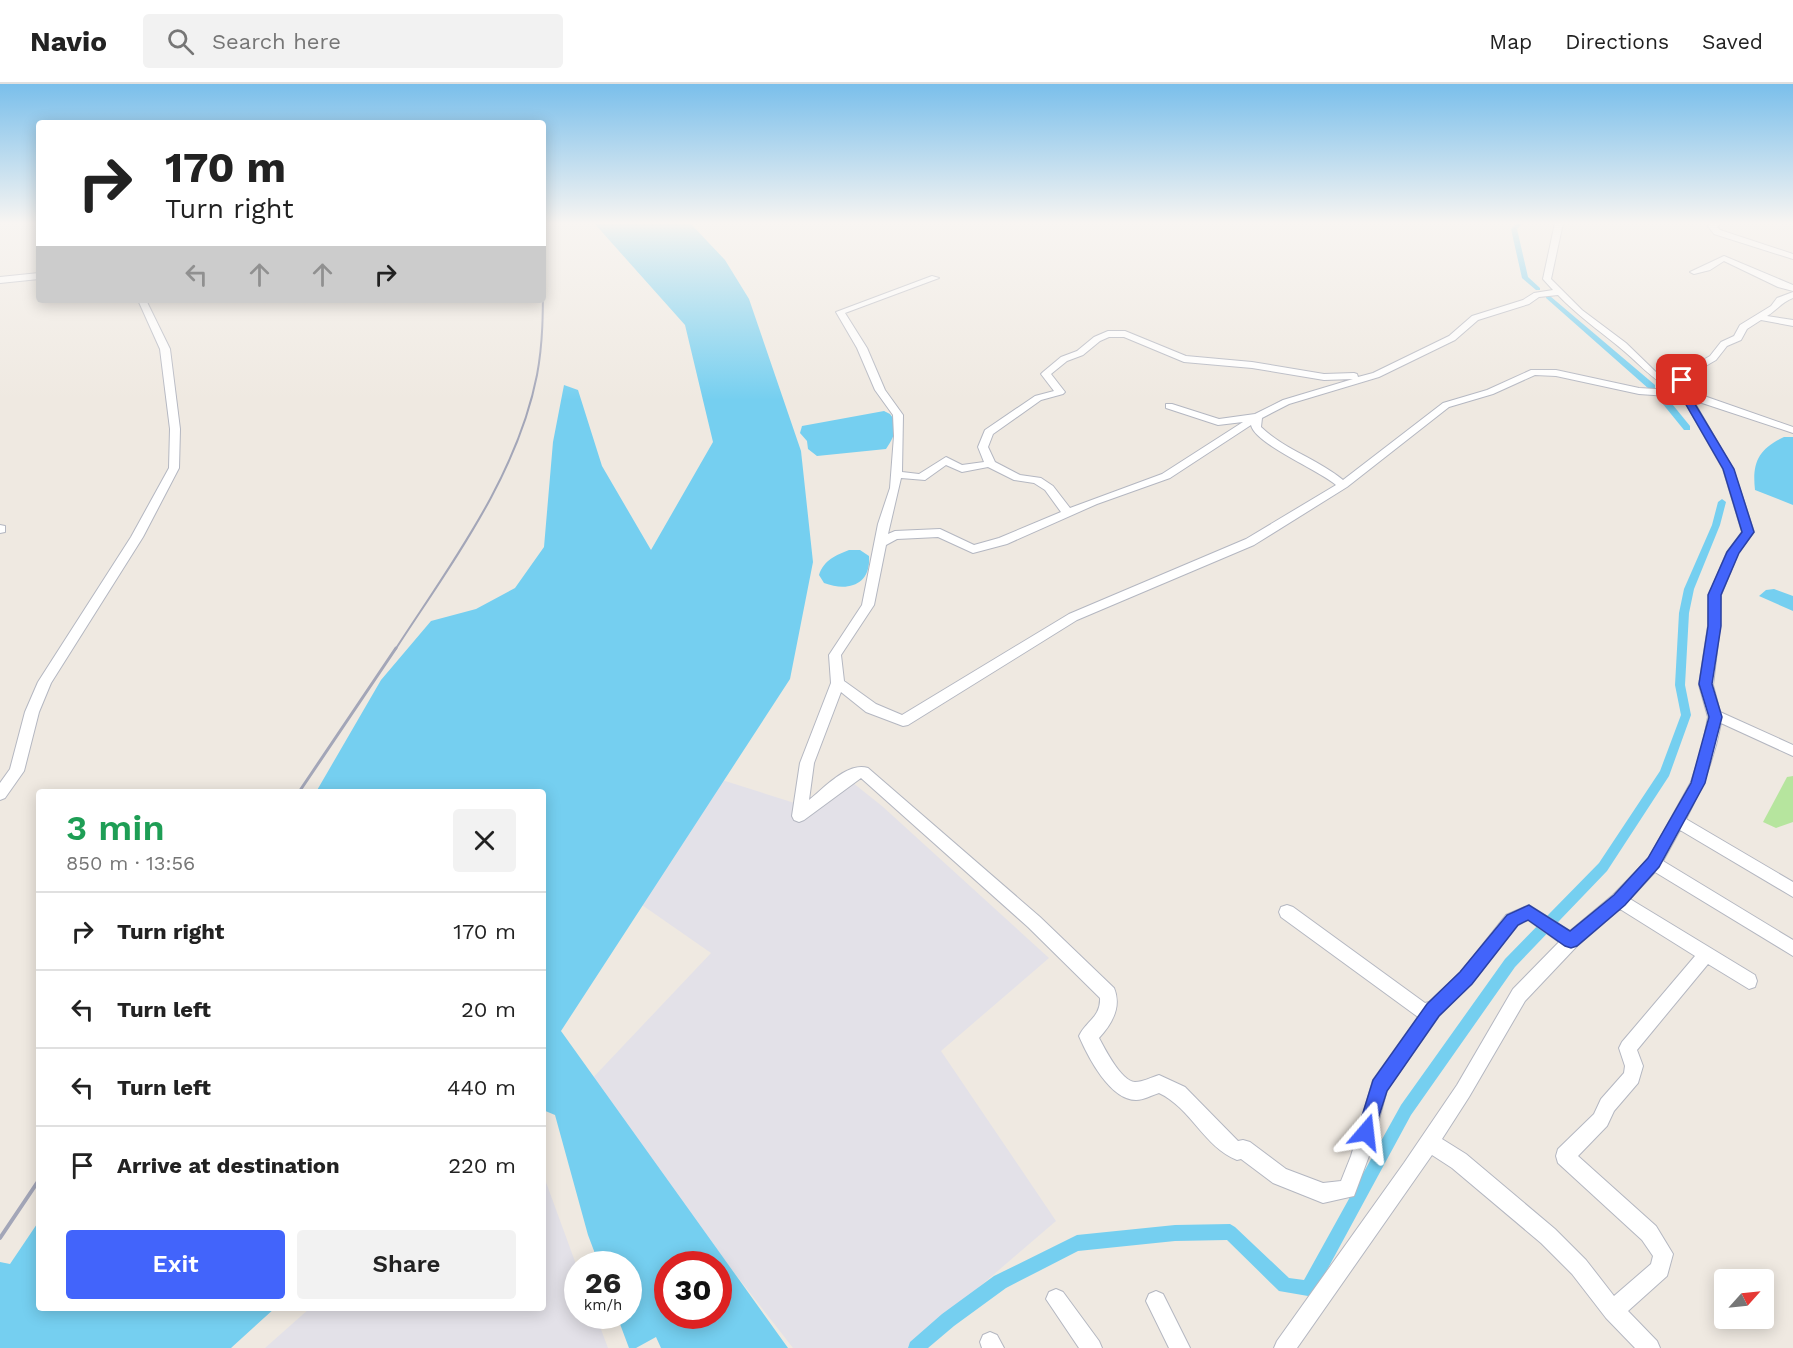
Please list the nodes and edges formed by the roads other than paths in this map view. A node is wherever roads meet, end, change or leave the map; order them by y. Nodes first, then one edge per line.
1 (924, 282) edge
2 (1550, 282) edge
3 (1775, 282) edge
4 (1793, 288) edge
5 (1560, 292) junction
6 (1793, 295) edge
7 (143, 303) edge
8 (1759, 317) junction
9 (1793, 323) edge
10 (1376, 375) junction
11 (1681, 393) junction
12 (1169, 406) dead end
13 (1257, 417) junction
14 (1793, 430) edge
15 (990, 464) junction
16 (896, 474) junction
17 (1343, 486) junction
18 (1068, 513) junction
19 (881, 543) junction
20 (838, 683) junction
21 (1715, 715) junction
22 (1793, 751) edge
23 (0, 794) edge
24 (1677, 821) junction
25 (1654, 862) junction
26 (1793, 890) edge
27 (1619, 900) junction
28 (1287, 912) dead end
29 (1568, 939) junction
30 (1793, 949) edge
31 (1706, 954) junction
32 (1749, 981) dead end
33 (1433, 1010) junction
34 (1429, 1142) junction
35 (1056, 1299) dead end
36 (1156, 1301) dead end
37 (1613, 1311) junction
38 (1092, 1348) edge
39 (1180, 1348) edge
40 (1284, 1348) edge
41 (1650, 1348) edge

1 - 16 street
2 - 5 street
3 - 4 street
5 - 10 street
5 - 11 street
6 - 8 street
7 - 23 street
8 - 9 street
8 - 11 street
10 - 13 street
10 - 15 street
11 - 14 street
11 - 17 street
11 - 21 street
12 - 13 street
13 - 17 street
13 - 18 street
15 - 16 street
15 - 18 street
16 - 19 street
17 - 20 street
18 - 19 street
19 - 20 street
20 - 33 street
21 - 22 street
21 - 24 street
24 - 25 street
24 - 26 street
25 - 27 street
25 - 30 street
27 - 29 street
27 - 31 street
28 - 33 street
29 - 33 street
29 - 34 street
31 - 32 street
31 - 37 street
34 - 37 street
34 - 40 street
35 - 38 street
36 - 39 street
37 - 41 street

